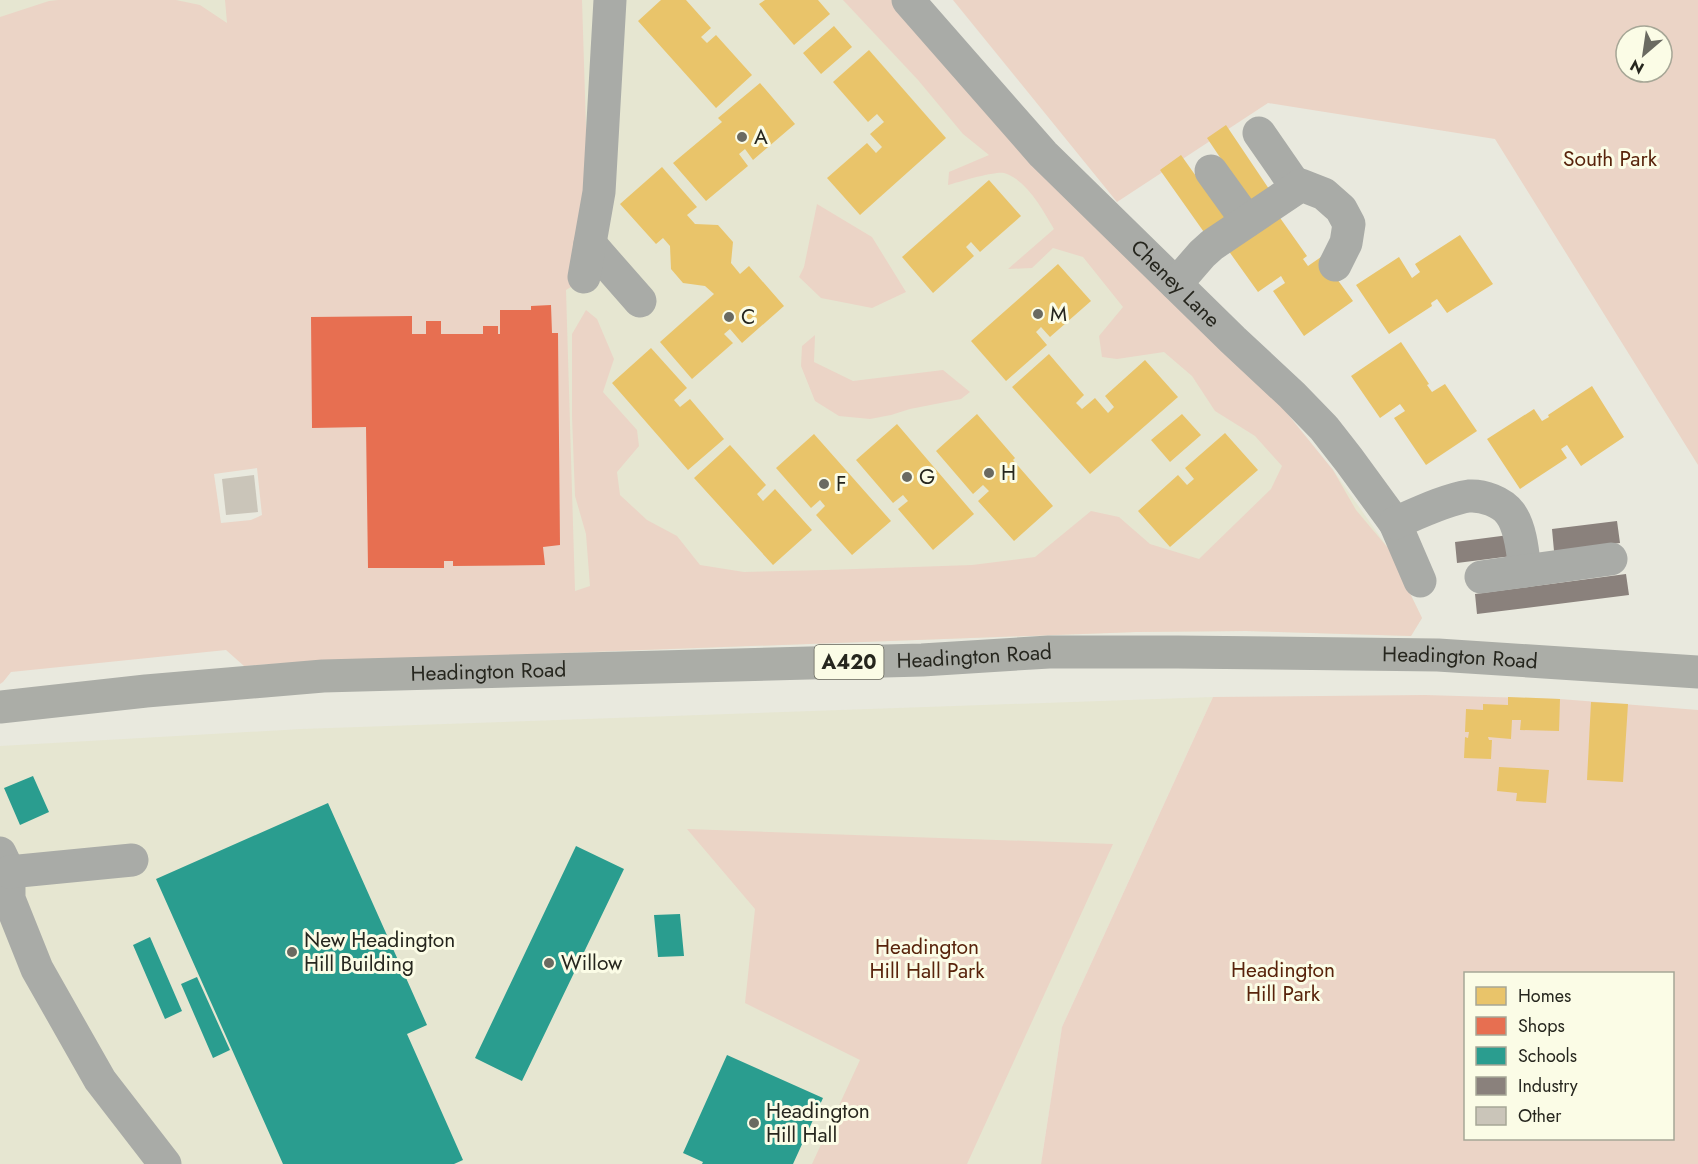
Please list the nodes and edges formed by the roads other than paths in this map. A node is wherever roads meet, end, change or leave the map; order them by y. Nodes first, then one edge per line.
1 (610, 0) edge
2 (908, 0) edge
3 (1259, 133) dead end
4 (1211, 171) dead end
5 (1299, 187) junction
6 (1247, 221) junction
7 (590, 244) junction
8 (1335, 265) dead end
9 (584, 277) dead end
10 (1176, 284) junction
11 (640, 301) dead end
12 (1395, 523) junction
13 (1611, 559) dead end
14 (1526, 571) junction
15 (1481, 577) dead end
16 (1420, 581) dead end
17 (1698, 672) edge
18 (0, 706) edge
19 (132, 860) dead end
20 (4, 863) edge
21 (165, 1164) edge

1 - 7 street
2 - 10 street, Cheney Lane
3 - 5 street
4 - 6 street
5 - 6 street
5 - 8 street
6 - 10 street
7 - 9 street
7 - 11 street
10 - 12 street, Cheney Lane
12 - 14 street
12 - 16 street, Cheney Lane
13 - 14 street
14 - 15 street
17 - 18 main road, Headington Road / A420
19 - 20 street
20 - 21 street

